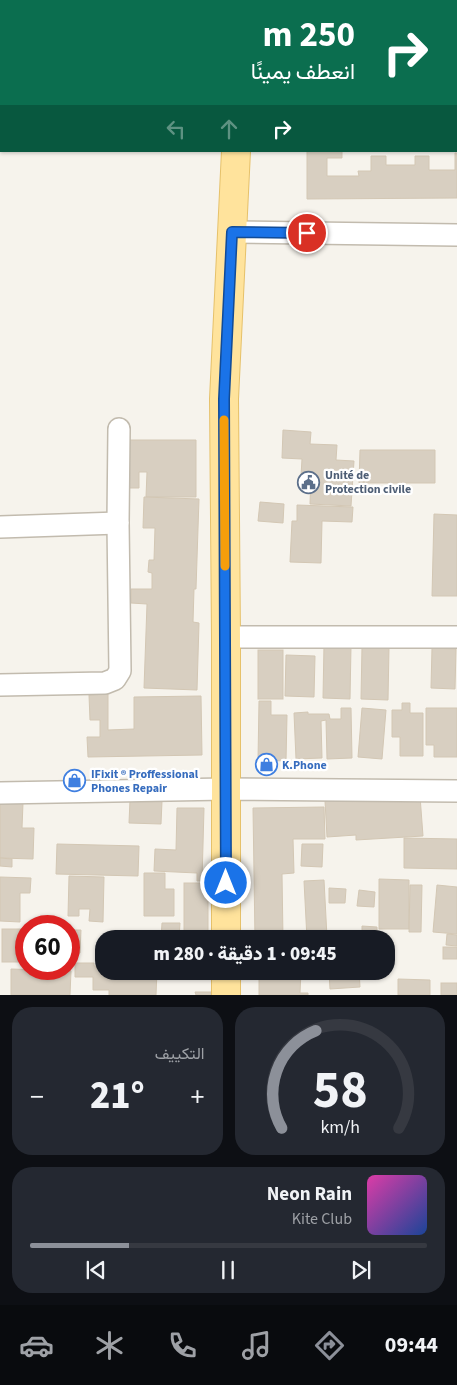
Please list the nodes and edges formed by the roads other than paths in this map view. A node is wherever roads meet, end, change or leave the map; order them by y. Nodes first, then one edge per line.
1 (236, 152) edge
2 (232, 232) junction
3 (457, 235) edge
4 (120, 429) dead end
5 (118, 523) junction
6 (0, 527) edge
7 (457, 636) edge
8 (226, 637) junction
9 (0, 685) edge
10 (226, 789) junction
11 (457, 791) edge
12 (0, 793) edge
13 (226, 930) edge
14 (226, 980) edge
15 (226, 995) edge

1 - 2 main road
2 - 3 street
2 - 8 main road
4 - 5 street
5 - 6 street
5 - 9 street
7 - 8 street
8 - 10 main road
10 - 11 street
10 - 12 street
10 - 13 main road
14 - 15 main road

